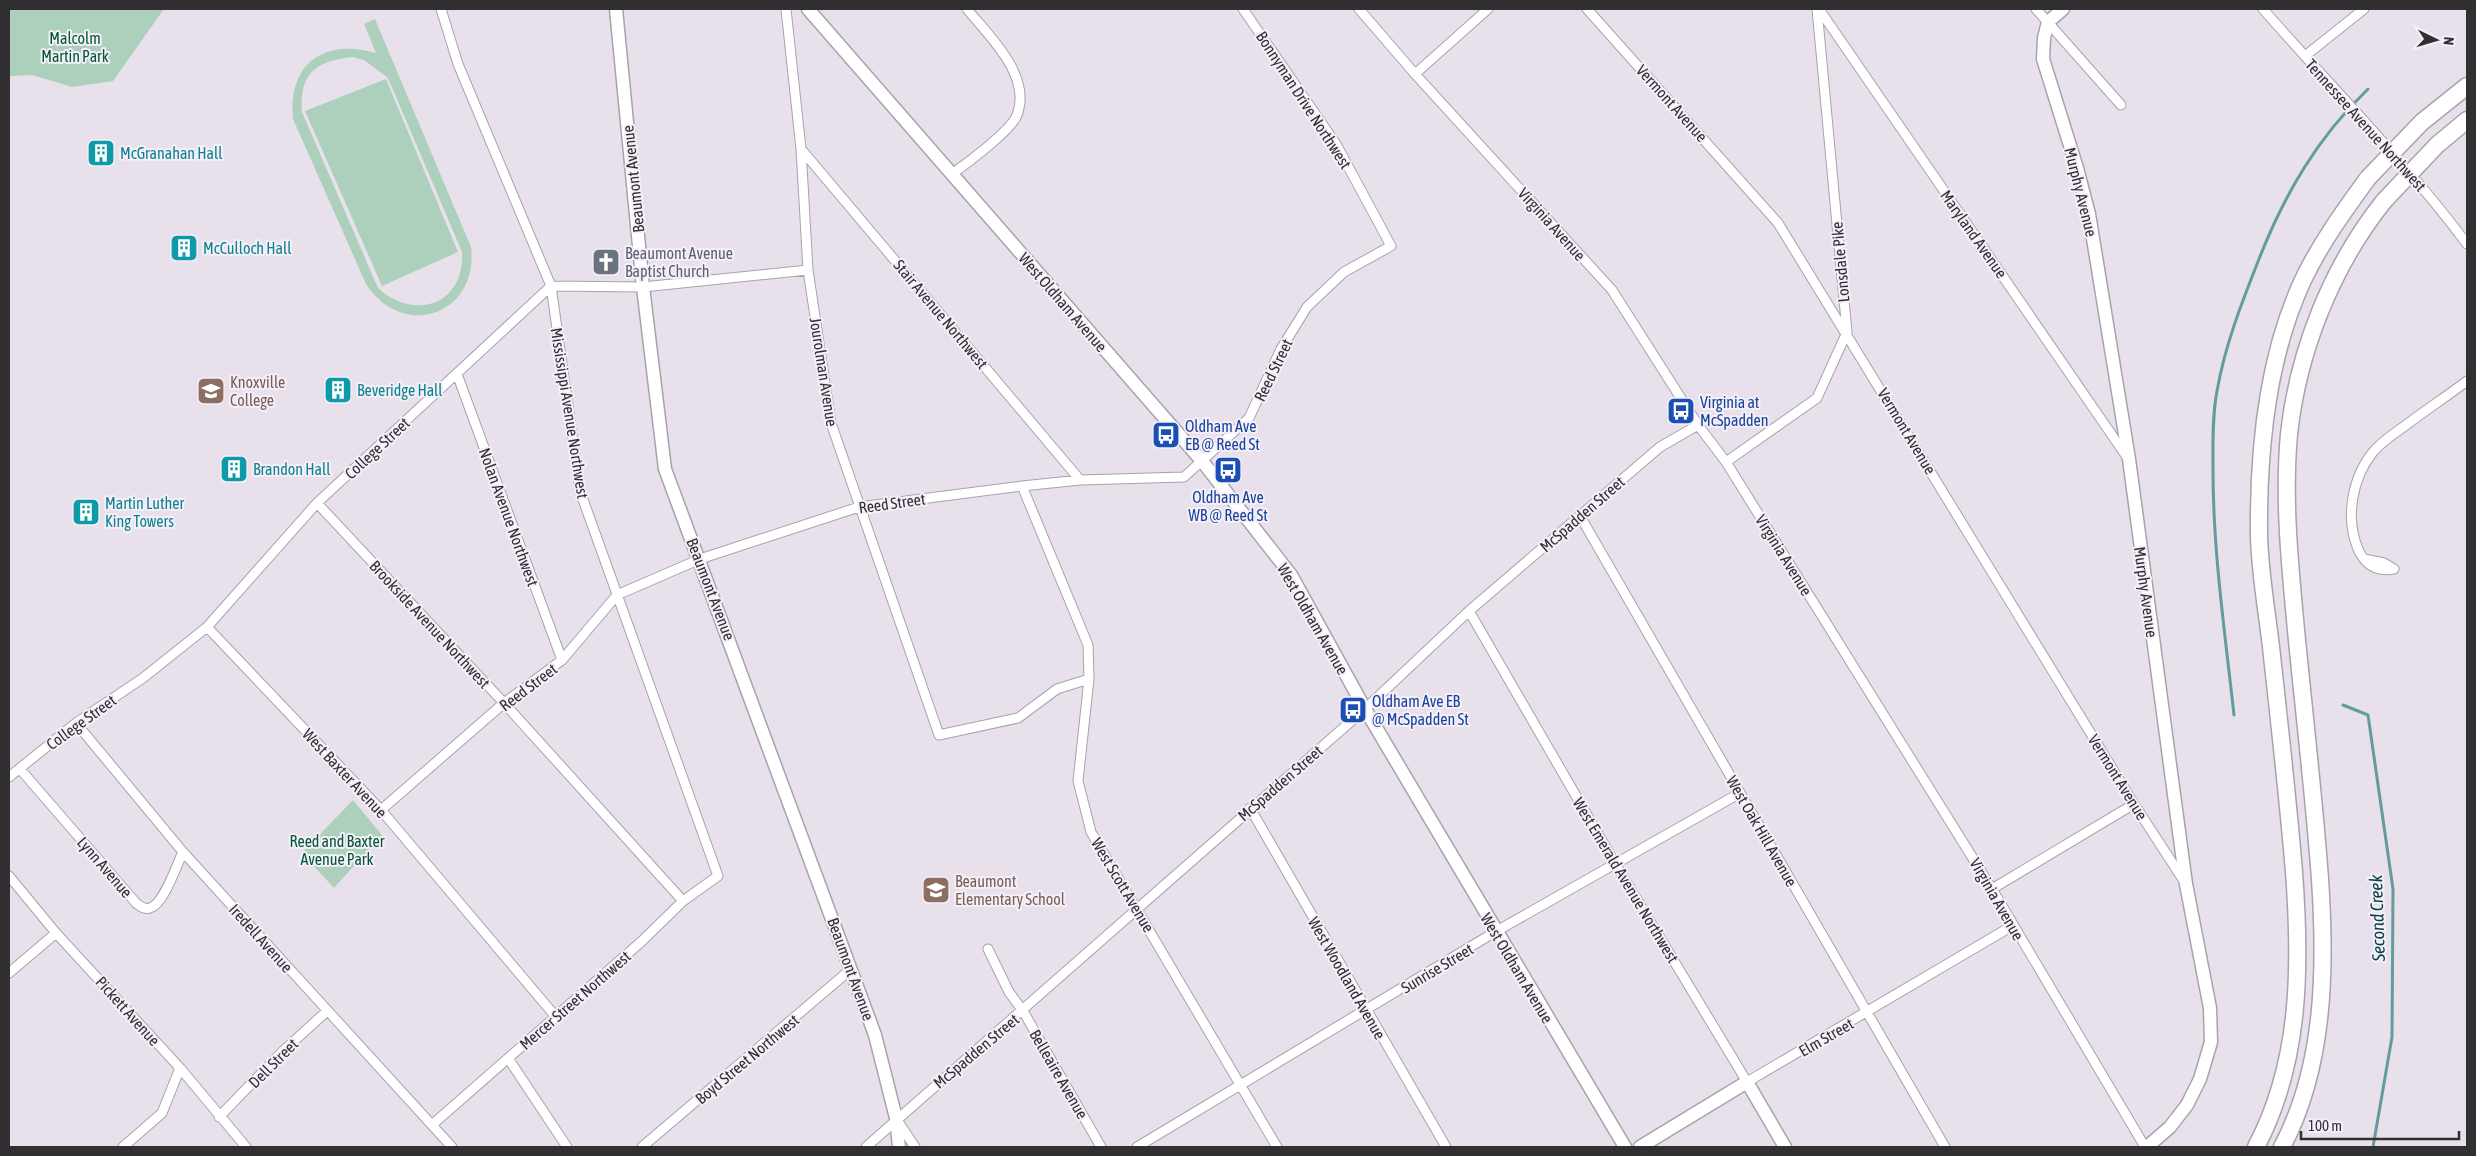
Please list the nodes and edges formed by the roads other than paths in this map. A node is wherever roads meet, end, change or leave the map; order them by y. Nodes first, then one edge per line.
1 (442, 9) edge
2 (616, 9) edge
3 (786, 9) edge
4 (808, 9) edge
5 (967, 9) edge
6 (1242, 9) edge
7 (1359, 9) edge
8 (1488, 9) edge
9 (1587, 9) edge
10 (1818, 9) edge
11 (2036, 9) edge
12 (2063, 9) edge
13 (2263, 9) edge
14 (2364, 9) edge
15 (2048, 22) junction
16 (2304, 56) junction
17 (1415, 74) junction
18 (2467, 86) edge
19 (2121, 104) dead end
20 (2467, 120) edge
21 (801, 148) junction
22 (952, 174) junction
23 (2467, 244) edge
24 (1392, 246) joint
25 (808, 270) junction
26 (551, 286) junction
27 (644, 287) junction
28 (1847, 332) junction
29 (457, 374) junction
30 (2467, 381) edge
31 (1698, 425) junction
32 (2128, 459) junction
33 (1202, 461) junction
34 (1726, 462) junction
35 (1080, 480) junction
36 (1022, 486) junction
37 (317, 503) junction
38 (859, 507) junction
39 (1580, 516) junction
40 (2363, 559) dead end
41 (700, 560) junction
42 (617, 595) junction
43 (1469, 611) junction
44 (207, 627) junction
45 (562, 660) junction
46 (1089, 679) junction
47 (504, 704) junction
48 (1365, 710) junction
49 (76, 724) junction
50 (20, 769) junction
51 (9, 777) edge
52 (1740, 793) junction
53 (2134, 804) junction
54 (1250, 808) junction
55 (381, 810) junction
56 (183, 852) junction
57 (1616, 865) junction
58 (9, 876) edge
59 (718, 876) joint
60 (2186, 884) junction
61 (1992, 889) junction
62 (684, 901) junction
63 (1138, 908) junction
64 (2012, 926) junction
65 (1495, 932) junction
66 (56, 933) junction
67 (988, 949) dead end
68 (850, 970) junction
69 (9, 973) edge
70 (327, 1011) junction
71 (1023, 1011) junction
72 (1366, 1011) junction
73 (1867, 1013) junction
74 (556, 1017) junction
75 (508, 1058) junction
76 (180, 1068) junction
77 (1747, 1082) junction
78 (1240, 1087) junction
79 (219, 1116) junction
80 (896, 1118) junction
81 (433, 1124) junction
82 (123, 1147) edge
83 (246, 1147) edge
84 (452, 1147) edge
85 (567, 1147) edge
86 (642, 1147) edge
87 (866, 1147) edge
88 (899, 1147) edge
89 (915, 1147) edge
90 (1101, 1147) edge
91 (1137, 1147) edge
92 (1277, 1147) edge
93 (1446, 1147) edge
94 (1624, 1147) edge
95 (1640, 1147) edge
96 (1785, 1147) edge
97 (1945, 1147) edge
98 (2146, 1147) edge
99 (2256, 1147) edge
100 (2282, 1147) edge

1 - 26 street, Mississippi Avenue Northwest
2 - 27 street, Beaumont Avenue
3 - 21 street, Jourolman Avenue
4 - 22 street, West Oldham Avenue
5 - 22 street
6 - 24 street, Bonnyman Drive Northwest
7 - 17 street, Virginia Avenue
8 - 17 street
9 - 28 street, Vermont Avenue
10 - 28 street, Lonsdale Pike
10 - 32 street, Maryland Avenue
11 - 15 street
12 - 15 street
13 - 16 street, Tennessee Avenue Northwest
14 - 16 street
15 - 19 street
15 - 32 street, Murphy Avenue
16 - 23 street, Tennessee Avenue Northwest
17 - 31 street, Virginia Avenue
18 - 99 highway, bridge
20 - 100 highway, bridge
21 - 25 street, Jourolman Avenue
21 - 35 street, Stair Avenue Northwest
22 - 33 street, West Oldham Avenue
24 - 33 street, Reed Street
25 - 27 street
25 - 38 street, Jourolman Avenue
26 - 27 street
26 - 29 street, College Street
26 - 42 street, Mississippi Avenue Northwest
27 - 41 street, Beaumont Avenue
28 - 34 street, Lonsdale Pike
28 - 53 street, Vermont Avenue
29 - 37 street, College Street
29 - 45 street, Nolan Avenue Northwest
30 - 40 street
31 - 34 street, Virginia Avenue
31 - 39 street, McSpadden Street
32 - 60 street, Murphy Avenue
33 - 35 street, Reed Street
33 - 48 street, West Oldham Avenue
34 - 61 street, Virginia Avenue
35 - 36 street, Reed Street
36 - 38 street, Reed Street
36 - 46 street, West Scott Avenue
37 - 44 street, College Street
37 - 47 street, Brookside Avenue Northwest
38 - 41 street, Reed Street
38 - 46 street, Jourolman Avenue
39 - 43 street, McSpadden Street
39 - 52 street, West Oak Hill Avenue
41 - 42 street, Reed Street
41 - 68 street, Beaumont Avenue
42 - 45 street, Reed Street
42 - 59 street, Mississippi Avenue Northwest
43 - 48 street, McSpadden Street
43 - 57 street, West Emerald Avenue Northwest
44 - 49 street, College Street
44 - 55 street, West Baxter Avenue
45 - 47 street, Reed Street
46 - 63 street, West Scott Avenue
47 - 55 street, Reed Street
47 - 62 street, Brookside Avenue Northwest
48 - 54 street, McSpadden Street
48 - 65 street, West Oldham Avenue
49 - 50 street, College Street
49 - 56 street, Iredell Avenue
50 - 51 street, College Street
50 - 56 street, Lynn Avenue
52 - 57 street, Sunrise Street
52 - 73 street, West Oak Hill Avenue
53 - 60 street, Vermont Avenue
53 - 61 street
54 - 63 street, McSpadden Street
54 - 72 street, West Woodland Avenue
55 - 74 street, West Baxter Avenue
56 - 70 street, Iredell Avenue
57 - 65 street, Sunrise Street
57 - 77 street, West Emerald Avenue Northwest
58 - 66 street, Pickett Avenue
59 - 62 street, Mercer Street Northwest
60 - 98 street, Murphy Avenue
61 - 64 street, Virginia Avenue
62 - 74 street, Mercer Street Northwest
63 - 71 street, McSpadden Street
63 - 78 street, West Scott Avenue
64 - 73 street, Elm Street
64 - 98 street, Virginia Avenue
65 - 72 street, Sunrise Street
65 - 94 street, West Oldham Avenue
66 - 69 street
66 - 76 street, Pickett Avenue
67 - 71 street, Belleaire Avenue
68 - 80 street, Beaumont Avenue
68 - 86 street, Boyd Street Northwest
70 - 79 street, Dell Street
70 - 81 street, Iredell Avenue
71 - 80 street, McSpadden Street
71 - 90 street, Belleaire Avenue
72 - 78 street, Sunrise Street
72 - 93 street, West Woodland Avenue
73 - 77 street, Elm Street
73 - 97 street, West Oak Hill Avenue
74 - 75 street, Mercer Street Northwest
75 - 81 street, Mercer Street Northwest
75 - 85 street
76 - 79 street, Pickett Avenue
76 - 82 street
77 - 95 street, Elm Street
77 - 96 street, West Emerald Avenue Northwest
78 - 91 street, Sunrise Street
78 - 92 street, West Scott Avenue
79 - 83 street, Pickett Avenue
80 - 87 street, McSpadden Street
80 - 88 street, Beaumont Avenue
80 - 89 street
81 - 84 street, Iredell Avenue

